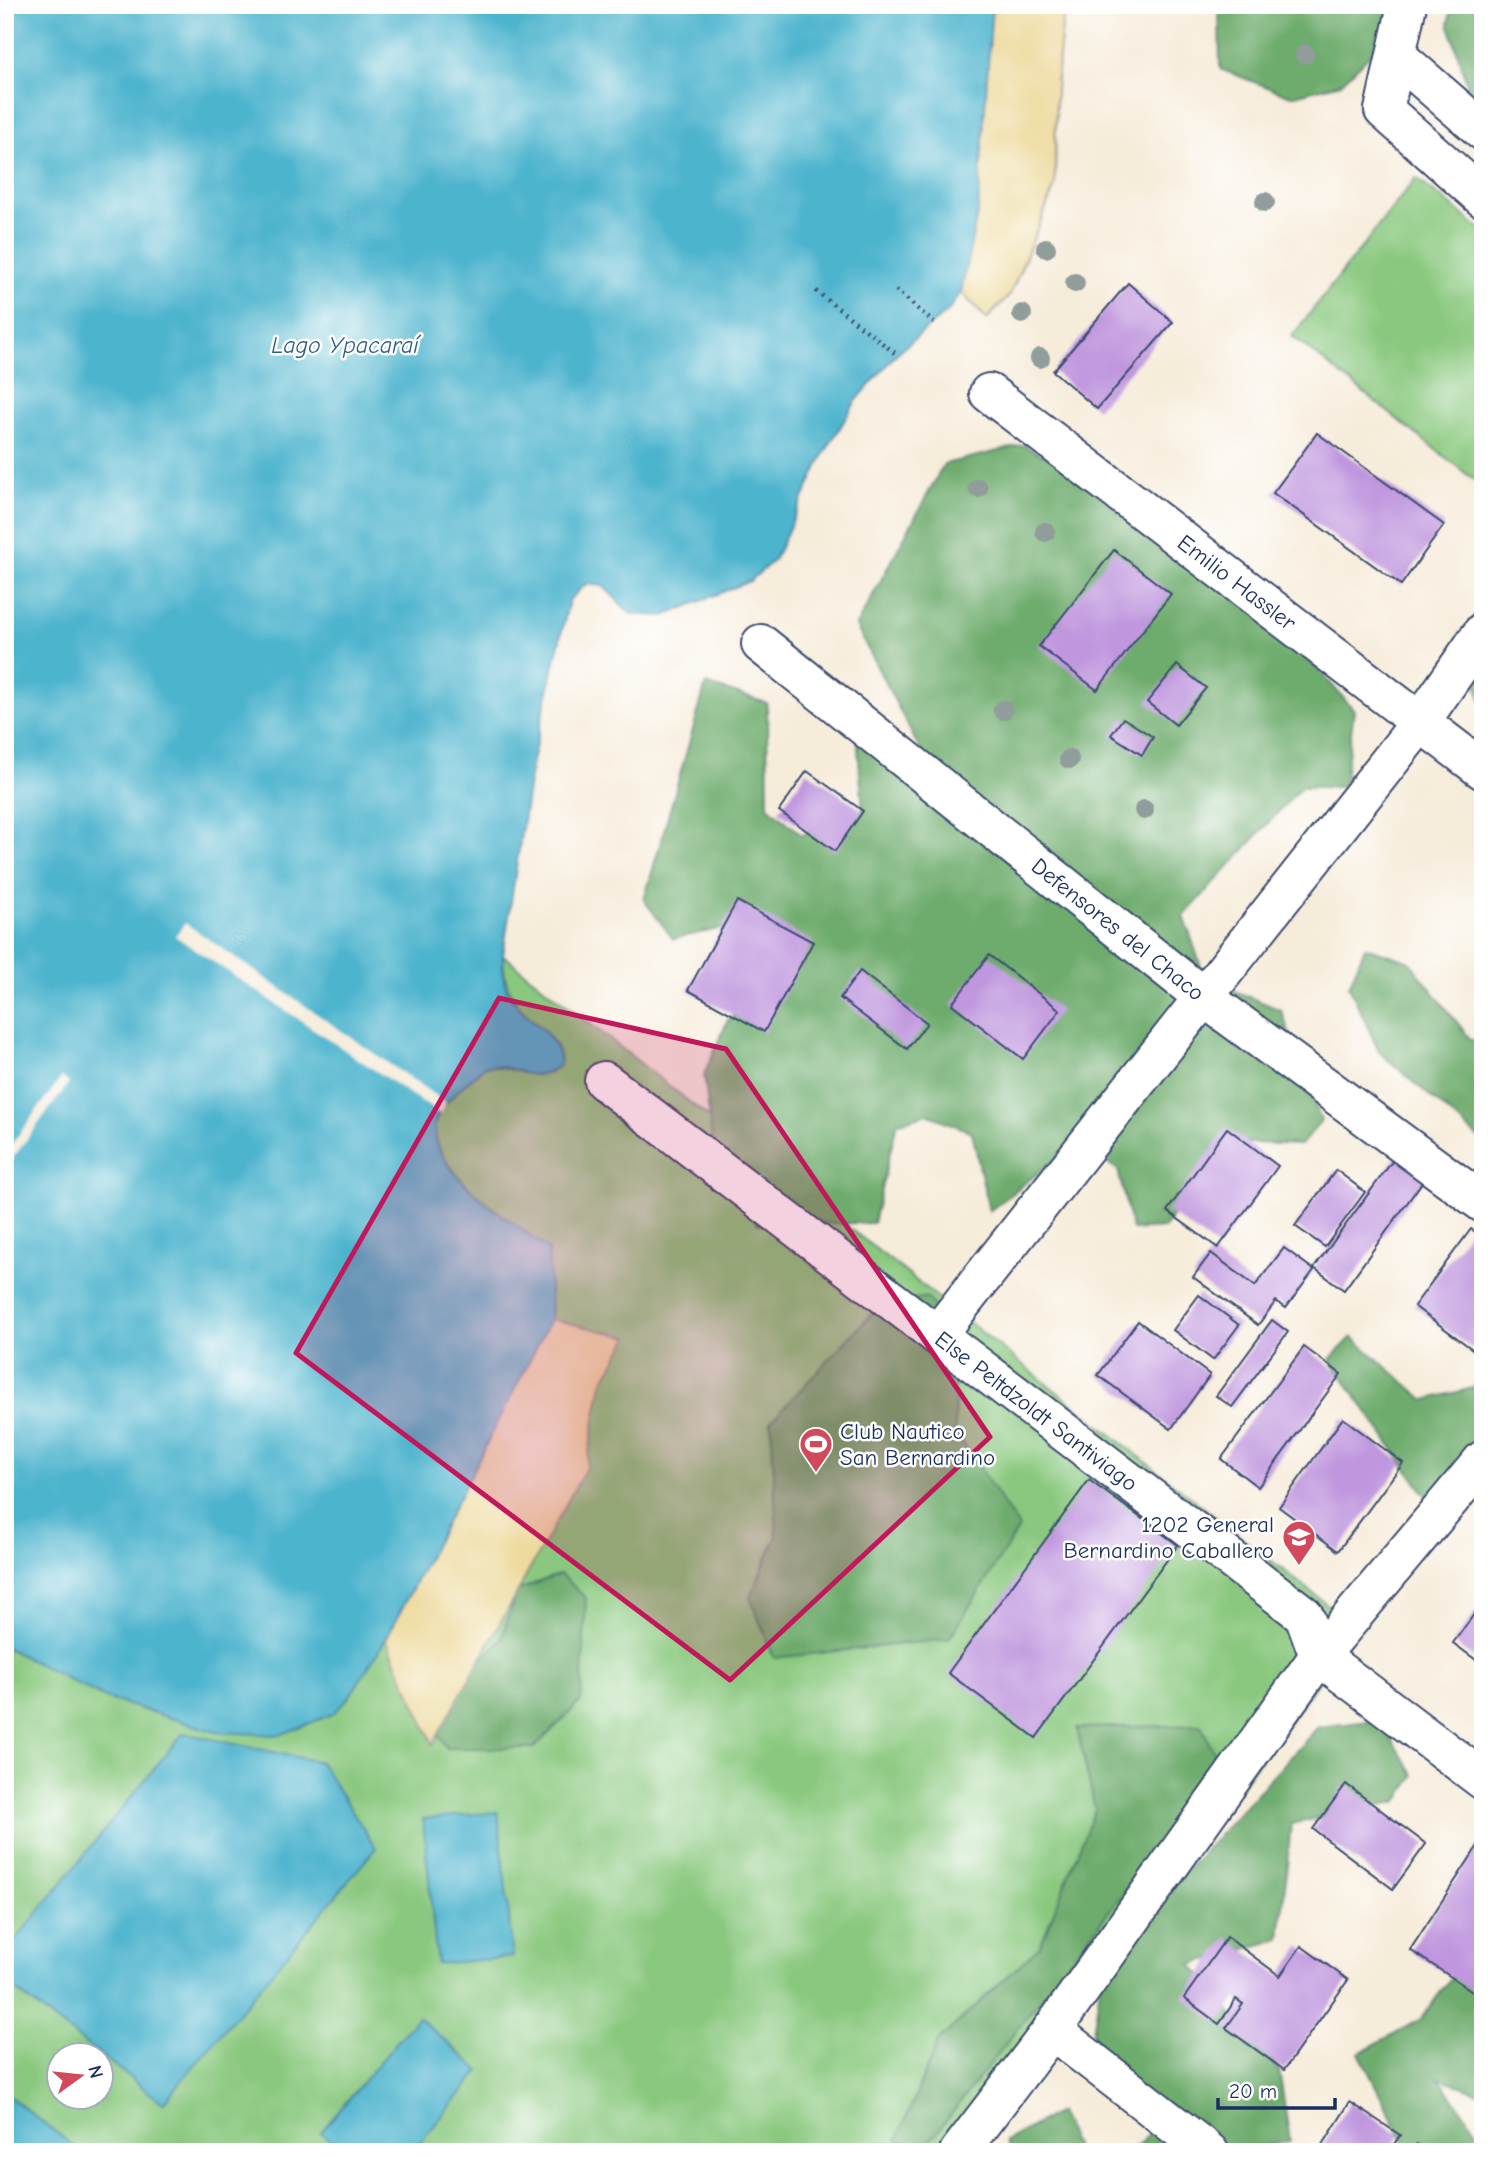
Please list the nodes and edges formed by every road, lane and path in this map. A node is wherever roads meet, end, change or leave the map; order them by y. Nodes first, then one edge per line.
1 (1407, 5) edge
2 (1398, 57) junction
3 (1483, 131) edge
4 (1483, 198) edge
5 (896, 290) dead end
6 (816, 291) dead end
7 (934, 323) dead end
8 (897, 354) dead end
9 (989, 393) dead end
10 (1483, 632) edge
11 (761, 644) dead end
12 (1419, 724) junction
13 (1483, 770) edge
14 (1202, 996) junction
15 (604, 1081) dead end
16 (1483, 1203) edge
17 (937, 1335) junction
18 (1483, 1461) edge
19 (1319, 1656) junction
20 (1483, 1780) edge
21 (1052, 2030) junction
22 (959, 2152) edge
23 (1209, 2152) edge

1 - 2 street
2 - 3 street
2 - 4 street
5 - 7 path
6 - 8 path
9 - 12 street, Emilio Hassler
10 - 12 street
11 - 14 street, Defensores del Chaco
12 - 13 street, Emilio Hassler
12 - 14 street
14 - 16 street, Defensores del Chaco
14 - 17 street
15 - 17 street, Else Peltdzoldt Santiviago
17 - 19 street, Else Peltdzoldt Santiviago
18 - 19 street
19 - 20 street
19 - 21 street
21 - 22 street
21 - 23 street

